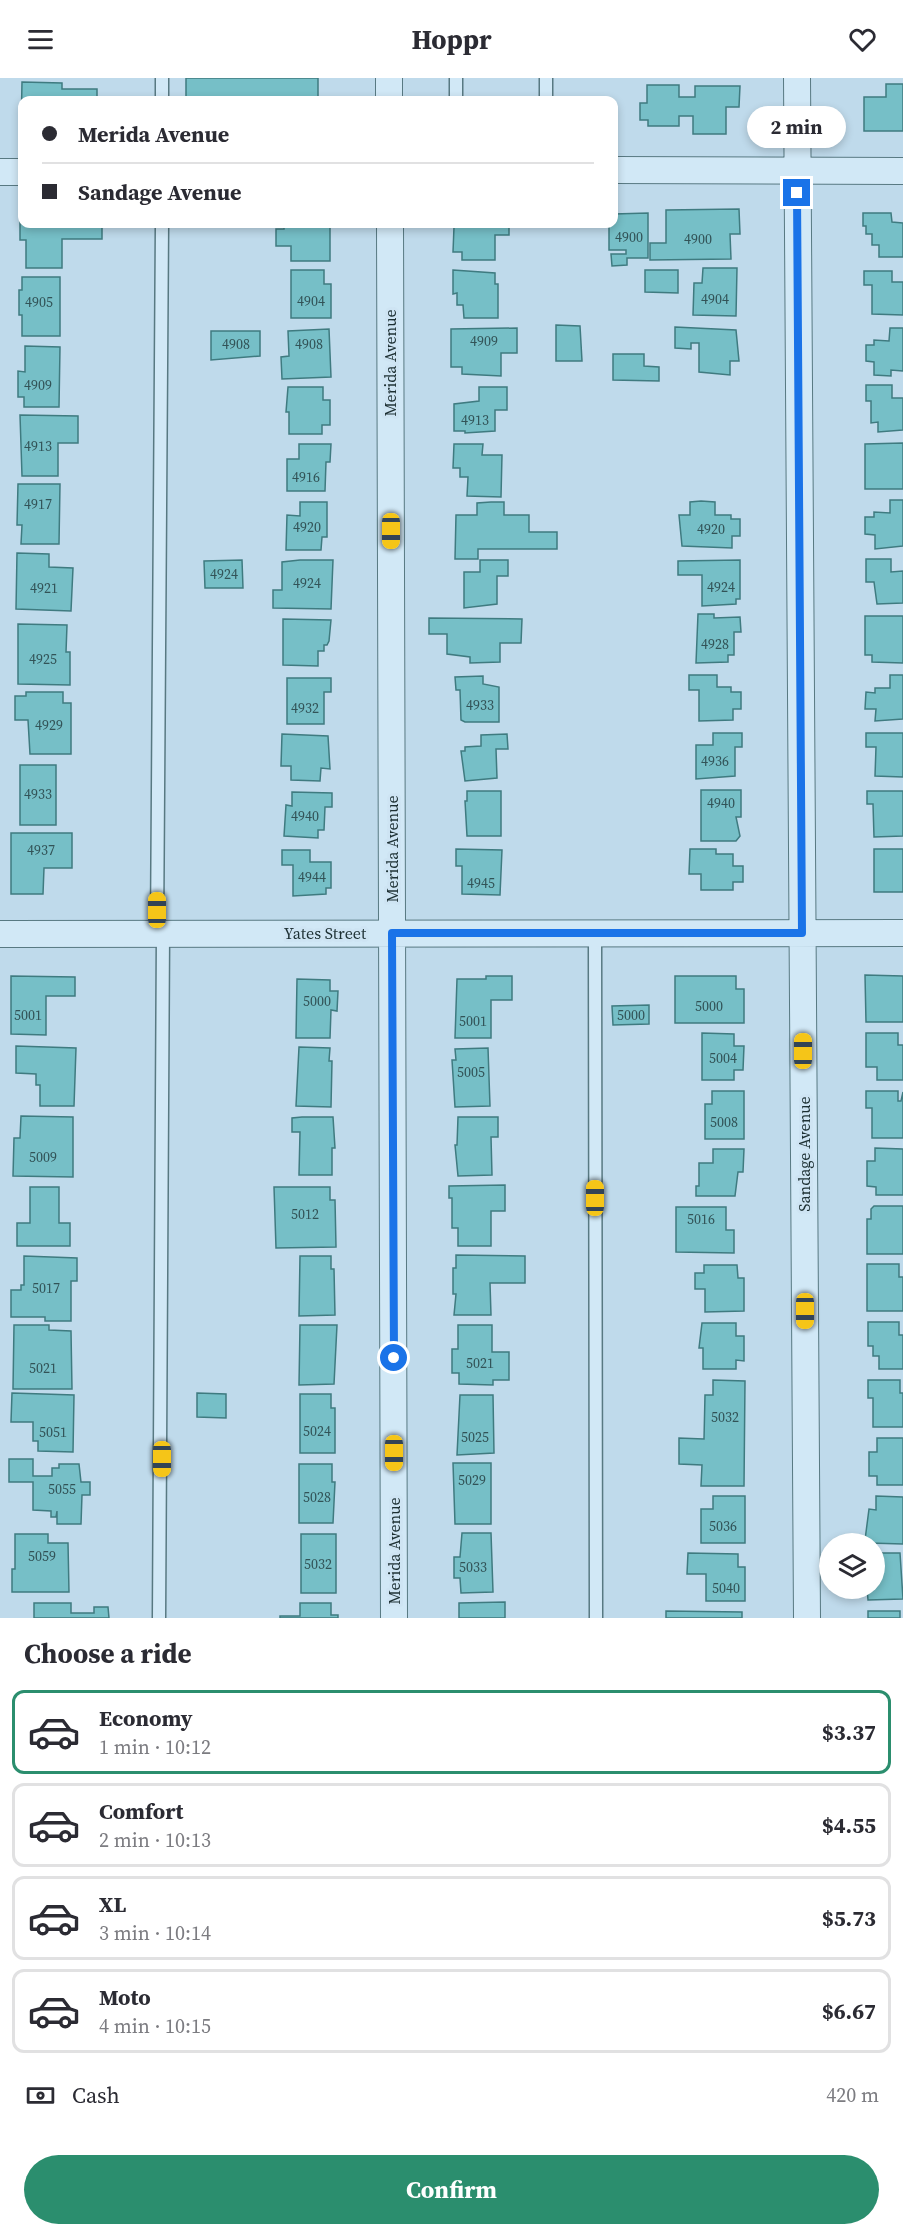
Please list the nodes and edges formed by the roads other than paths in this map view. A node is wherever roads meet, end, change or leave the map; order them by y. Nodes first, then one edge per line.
1 (162, 78) edge
2 (389, 78) edge
3 (456, 78) edge
4 (546, 78) edge
5 (797, 78) edge
6 (162, 96) edge
7 (389, 96) edge
8 (456, 96) edge
9 (546, 96) edge
10 (797, 169) junction
11 (618, 170) edge
12 (903, 171) edge
13 (0, 172) edge
14 (18, 172) edge
15 (162, 228) edge
16 (390, 228) edge
17 (160, 933) junction
18 (392, 933) junction
19 (595, 933) junction
20 (802, 933) junction
21 (903, 933) edge
22 (0, 934) edge
23 (159, 1618) edge
24 (394, 1618) edge
25 (596, 1618) edge
26 (807, 1618) edge

1 - 6 lane
2 - 7 street
3 - 8 lane
4 - 9 lane
5 - 10 street, Sandage Avenue
10 - 11 street
10 - 12 street
10 - 20 street, Sandage Avenue
13 - 14 street
15 - 17 lane
16 - 18 street, Merida Avenue
17 - 18 street, Yates Street
17 - 22 street, Yates Street
17 - 23 lane
18 - 19 street, Yates Street
18 - 24 street, Merida Avenue
19 - 20 street, Yates Street
19 - 25 lane
20 - 21 street, Yates Street
20 - 26 street, Sandage Avenue

